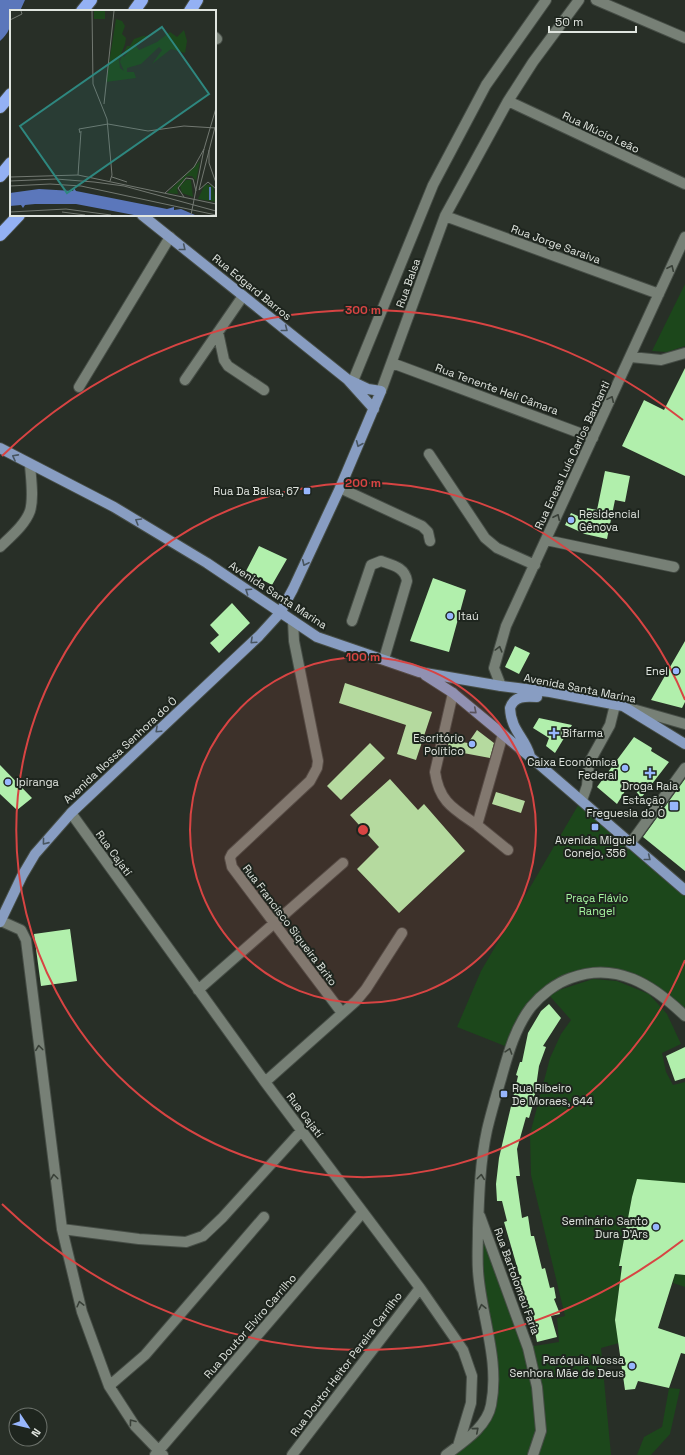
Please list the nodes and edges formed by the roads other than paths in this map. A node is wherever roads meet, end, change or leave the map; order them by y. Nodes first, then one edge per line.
1 (90, 0) edge
2 (142, 0) edge
3 (546, 0) edge
4 (579, 0) edge
5 (596, 0) edge
6 (83, 10) edge
7 (135, 10) edge
8 (685, 38) edge
9 (10, 95) edge
10 (508, 101) junction
11 (0, 107) edge
12 (10, 164) edge
13 (10, 164) edge
14 (0, 173) edge
15 (0, 176) edge
16 (685, 184) edge
17 (18, 216) edge
18 (143, 216) edge
19 (445, 216) junction
20 (1, 233) edge
21 (170, 237) junction
22 (685, 237) edge
23 (659, 294) junction
24 (243, 296) junction
25 (218, 332) junction
26 (685, 353) edge
27 (631, 357) junction
28 (392, 363) junction
29 (185, 380) dead end
30 (350, 380) junction
31 (79, 387) dead end
32 (264, 390) dead end
33 (381, 391) junction
34 (374, 409) junction
35 (593, 438) junction
36 (0, 448) edge
37 (429, 454) dead end
38 (30, 465) junction
39 (340, 488) junction
40 (546, 540) junction
41 (430, 541) dead end
42 (0, 547) edge
43 (535, 565) junction
44 (674, 567) dead end
45 (280, 613) junction
46 (293, 621) junction
47 (352, 621) dead end
48 (384, 659) junction
49 (419, 672) junction
50 (501, 686) junction
51 (550, 692) junction
52 (453, 693) junction
53 (619, 706) junction
54 (685, 724) edge
55 (503, 734) junction
56 (685, 744) edge
57 (530, 757) junction
58 (685, 768) edge
59 (582, 800) junction
60 (71, 813) junction
61 (477, 825) junction
62 (630, 844) junction
63 (508, 850) dead end
64 (343, 863) dead end
65 (685, 890) edge
66 (0, 921) edge
67 (274, 923) junction
68 (402, 933) dead end
69 (198, 990) junction
70 (342, 1014) junction
71 (685, 1016) edge
72 (265, 1082) junction
73 (302, 1130) junction
74 (478, 1210) junction
75 (364, 1212) junction
76 (264, 1217) dead end
77 (62, 1229) junction
78 (420, 1288) junction
79 (109, 1386) junction
80 (458, 1446) junction
81 (159, 1454) edge
82 (292, 1455) edge
83 (446, 1455) edge
84 (533, 1455) edge

1 - 6 highway
2 - 7 highway
3 - 30 street, Rua Balsa
4 - 10 street, Rua Balsa
5 - 8 street
9 - 11 highway
10 - 16 street, Rua Múcio Leão
10 - 19 street, Rua Balsa
12 - 14 highway
13 - 15 highway
17 - 20 highway
18 - 21 main road, Rua Edgard Barros
19 - 23 street, Rua Jorge Saraiva
19 - 28 street, Rua Balsa
21 -> 24 main road, Rua Edgard Barros
21 - 31 street
23 -> 22 street, Rua Eneas Luís Carlos Barbanti
23 - 27 street, Rua Eneas Luís Carlos Barbanti
24 - 25 street
24 -> 30 main road, Rua Edgard Barros
25 - 29 street
25 - 32 street
26 - 27 street
35 -> 27 street, Rua Eneas Luís Carlos Barbanti
28 - 33 street, Rua Balsa
28 - 35 street, Rua Tenente Heli Câmara
30 - 33 main road, Rua Edgard Barros
30 - 34 main road, Rua Edgard Barros
33 - 34 main road, Rua Balsa
34 -> 39 main road, Rua Balsa
40 -> 35 street, Rua Eneas Luís Carlos Barbanti
38 -> 36 main road, Avenida Santa Marina
37 - 43 street
38 - 42 street
45 -> 38 main road, Avenida Santa Marina
39 - 41 street
39 -> 45 main road, Rua Balsa
40 - 43 street, Rua Eneas Luís Carlos Barbanti
40 - 44 street
50 -> 43 street, Rua Eneas Luís Carlos Barbanti
45 - 46 main road, Avenida Santa Marina
45 -> 60 main road, Avenida Nossa Senhora do Ó
46 - 48 main road, Avenida Santa Marina
46 - 67 street, Rua Francisco Siqueira Brito
47 - 48 street
48 - 49 main road, Avenida Santa Marina
49 - 50 main road, Avenida Santa Marina
49 - 52 main road
50 - 51 main road, Avenida Santa Marina
51 - 53 main road, Avenida Santa Marina
51 - 57 main road
52 -> 55 main road
52 - 61 street
53 - 54 street, Avenida Santa Marina
53 - 56 main road
53 - 59 street
55 - 57 main road
55 - 61 street
57 - 59 main road
58 - 62 street
59 - 62 main road
60 -> 66 main road, Avenida Nossa Senhora do Ó
60 - 69 street, Rua Cajatí
61 - 63 street
62 -> 65 main road
64 - 67 street
77 -> 66 street
67 - 69 street
67 - 70 street, Rua Francisco Siqueira Brito
68 - 70 street
69 - 72 street, Rua Cajatí
70 - 72 street
74 -> 71 street
72 - 73 street, Rua Cajatí
73 - 75 street, Rua Cajatí
73 - 77 street
80 -> 74 street
74 - 84 street, Rua Bartolomeu Faria
75 - 78 street, Rua Cajatí
75 - 81 street, Rua Doutor Elviro Carrilho
76 - 79 street
79 -> 77 street
78 - 80 street, Rua Cajatí
78 - 82 street, Rua Doutor Heitor Pereira Carrilho
81 -> 79 street
80 - 83 street

